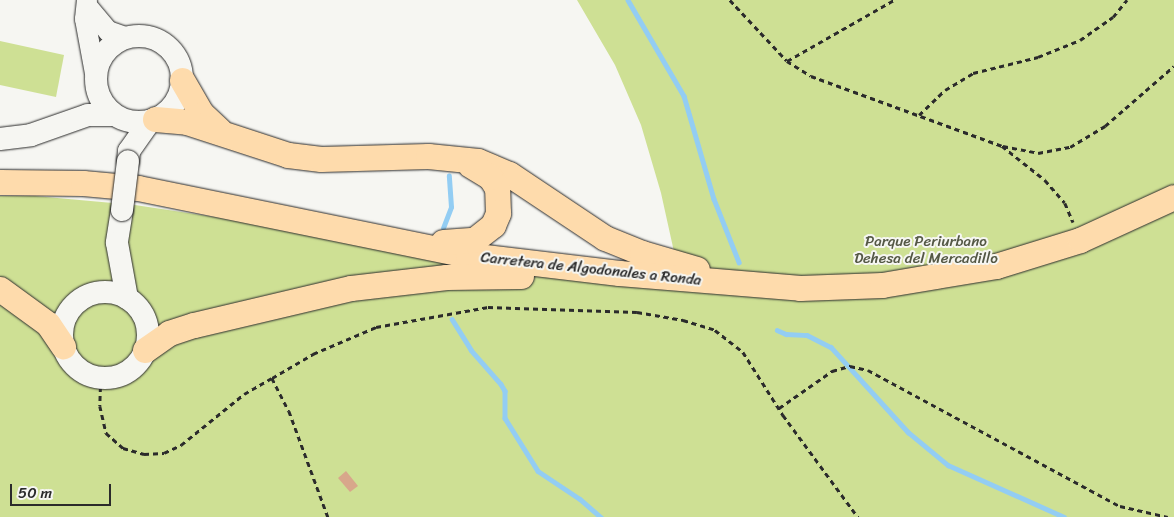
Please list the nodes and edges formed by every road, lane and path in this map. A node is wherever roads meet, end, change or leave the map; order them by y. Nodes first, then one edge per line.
1 (730, 0) edge
2 (894, 0) edge
3 (1127, 0) edge
4 (87, 3) edge
5 (128, 38) junction
6 (787, 61) junction
7 (1174, 66) edge
8 (182, 80) junction
9 (96, 81) junction
10 (919, 115) junction
11 (116, 116) junction
12 (153, 120) junction
13 (55, 125) junction
14 (219, 130) junction
15 (0, 139) edge
16 (1002, 146) junction
17 (129, 156) junction
18 (462, 160) junction
19 (0, 182) edge
20 (1174, 197) edge
21 (1080, 240) junction
22 (117, 243) junction
23 (402, 244) junction
24 (619, 274) junction
25 (749, 286) junction
26 (0, 289) edge
27 (92, 294) junction
28 (127, 298) junction
29 (63, 346) junction
30 (145, 350) junction
31 (101, 378) junction
32 (272, 378) junction
33 (779, 408) junction
34 (328, 517) edge
35 (858, 517) edge
36 (1168, 517) edge

1 - 6 path
2 - 6 path
3 - 10 path
4 - 5 street
4 - 9 street
5 - 8 main road
5 - 9 main road
6 - 10 path
7 - 16 path
8 - 12 main road
8 - 14 main road
9 - 11 main road
9 - 13 main road
10 - 16 path
11 - 12 main road
11 - 13 main road
11 - 17 main road
12 - 14 main road
12 - 17 main road
13 - 15 main road
14 - 18 main road
16 - 21 path
17 - 22 main road, bridge
18 - 23 main road
18 - 25 main road
19 - 23 main road, Carretera de Algodonales a Ronda
20 - 21 main road, Carretera de Algodonales a Ronda
21 - 25 main road, Carretera de Algodonales a Ronda
22 - 27 main road
22 - 28 main road
23 - 24 main road, Carretera de Algodonales a Ronda
24 - 25 main road, Carretera de Algodonales a Ronda
24 - 30 main road
26 - 29 main road
27 - 28 main road
27 - 29 main road
28 - 30 main road
29 - 31 main road
30 - 31 main road
31 - 32 path
32 - 33 path
32 - 34 path
33 - 35 path
33 - 36 path

